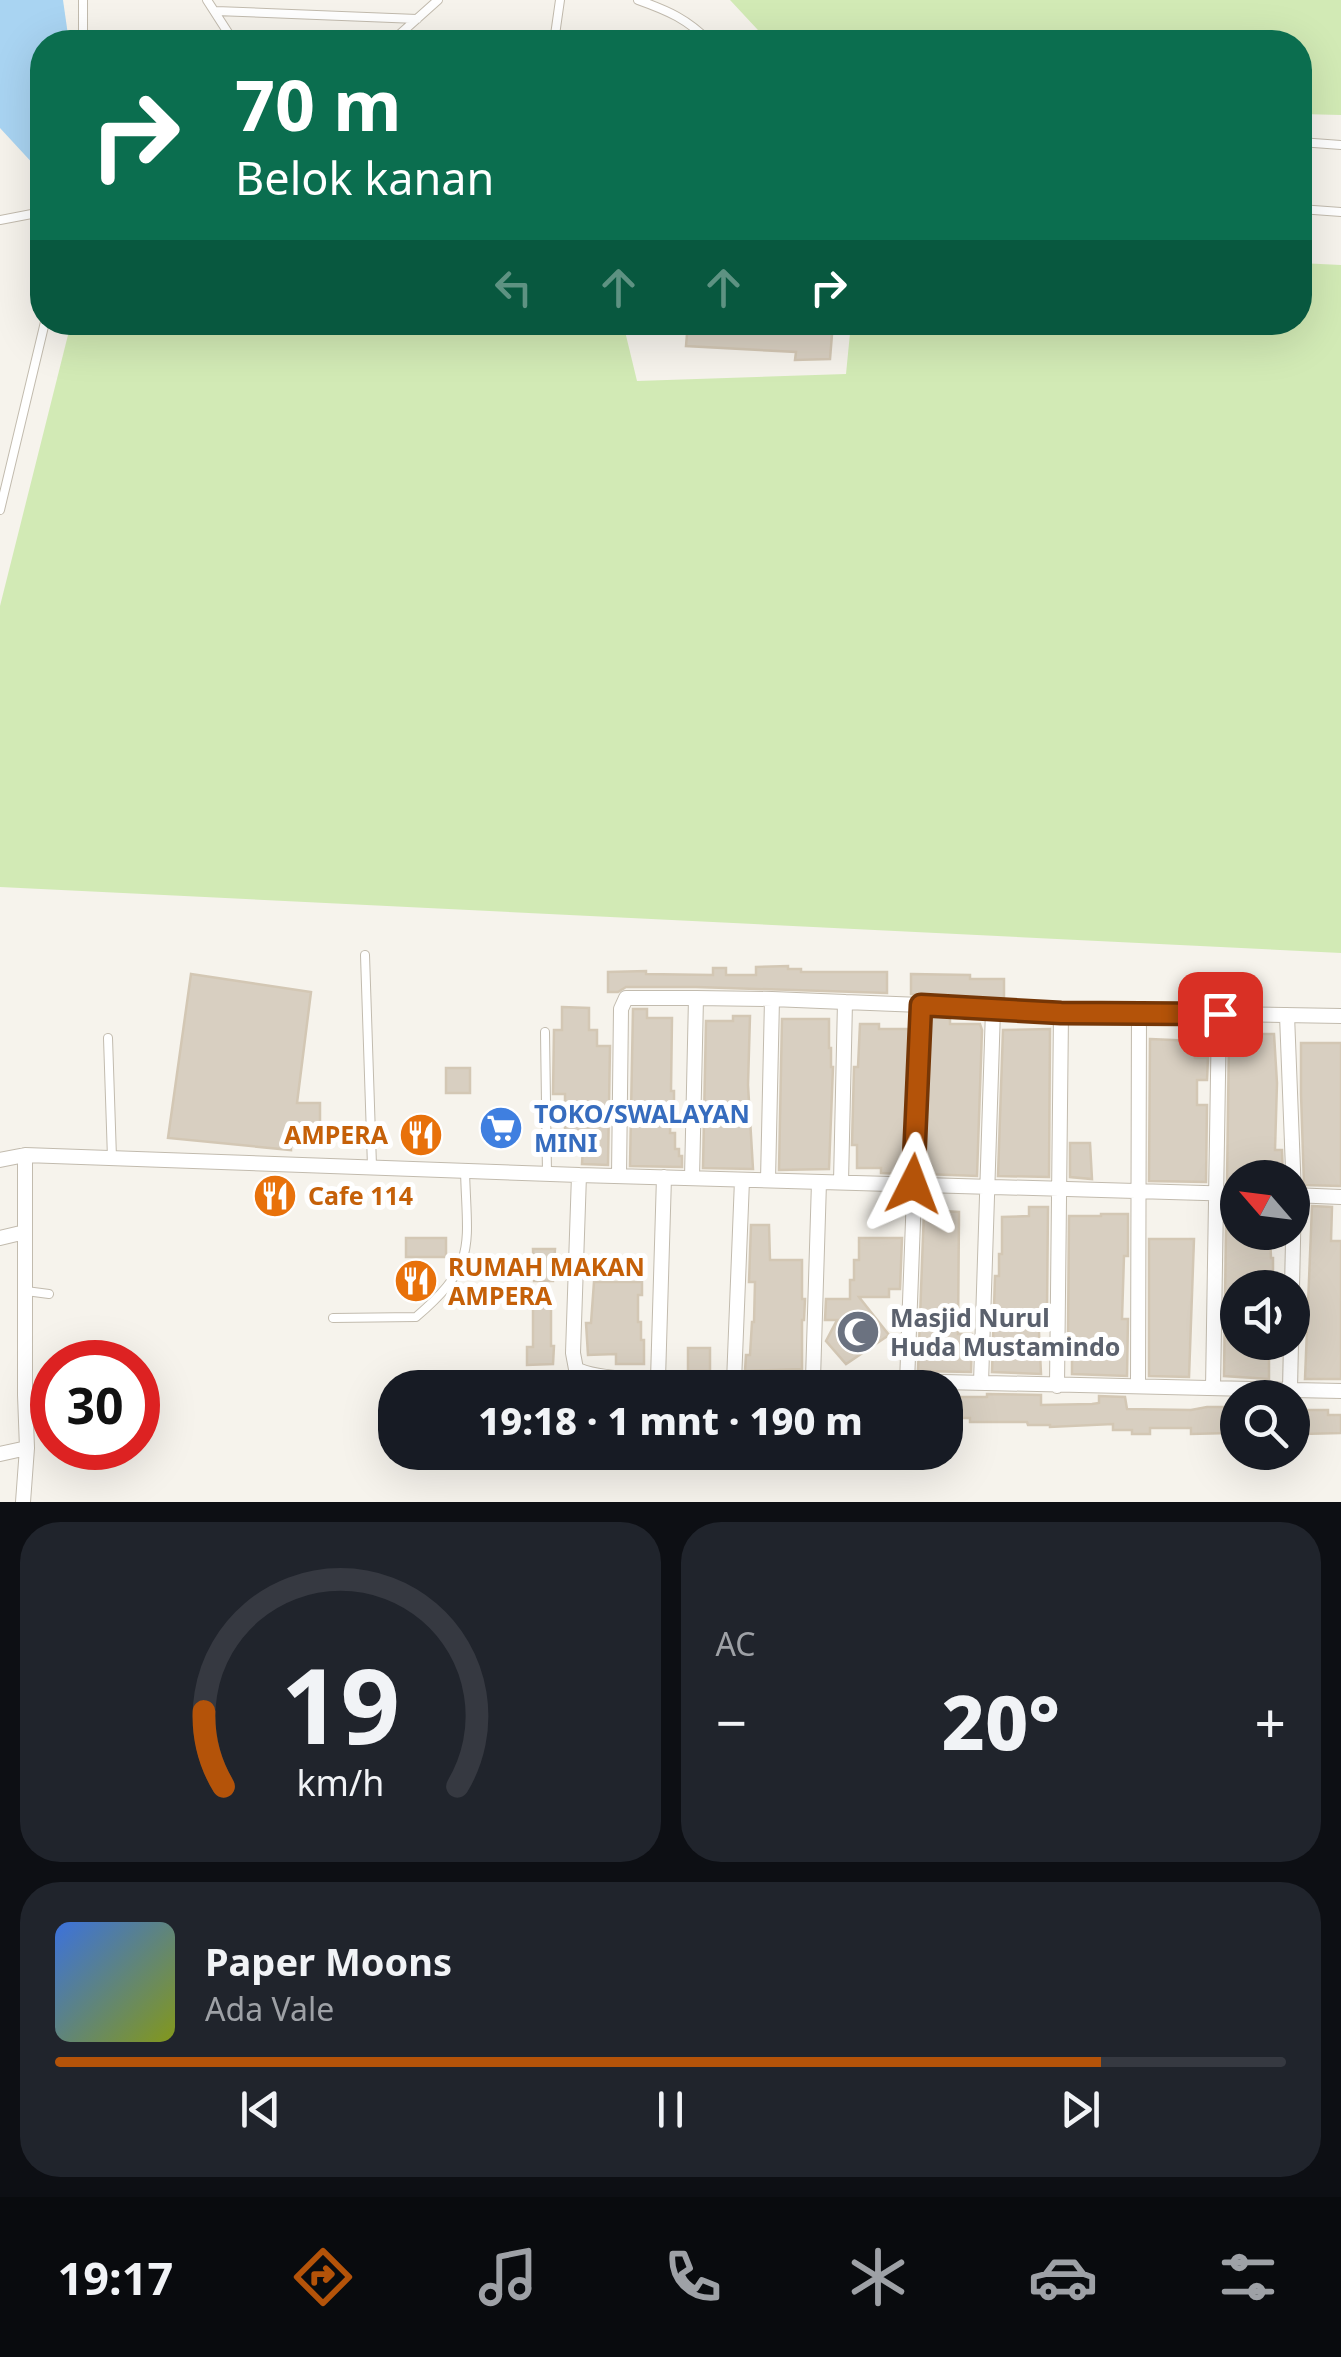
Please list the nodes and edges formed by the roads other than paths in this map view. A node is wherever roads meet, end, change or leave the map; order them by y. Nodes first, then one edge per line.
1 (83, 0) edge
2 (208, 0) edge
3 (438, 0) edge
4 (560, 0) edge
5 (638, 0) edge
6 (216, 11) junction
7 (417, 19) junction
8 (83, 30) edge
9 (227, 30) edge
10 (405, 30) edge
11 (556, 30) edge
12 (697, 30) edge
13 (1312, 143) edge
14 (1341, 146) edge
15 (1312, 210) edge
16 (1341, 212) edge
17 (30, 214) edge
18 (0, 220) edge
19 (42, 335) edge
20 (0, 510) edge
21 (364, 955) dead end
22 (696, 998) junction
23 (772, 999) junction
24 (845, 1002) junction
25 (921, 1005) junction
26 (994, 1010) junction
27 (1061, 1013) junction
28 (1139, 1013) junction
29 (1220, 1014) junction
30 (1288, 1015) junction
31 (1341, 1016) edge
32 (545, 1032) dead end
33 (108, 1038) dead end
34 (25, 1155) junction
35 (112, 1158) junction
36 (0, 1160) edge
37 (1292, 1160) edge
38 (372, 1166) junction
39 (464, 1171) junction
40 (547, 1174) junction
41 (580, 1175) junction
42 (619, 1176) junction
43 (664, 1177) junction
44 (692, 1178) junction
45 (742, 1180) junction
46 (768, 1180) junction
47 (819, 1182) junction
48 (841, 1182) junction
49 (913, 1184) junction
50 (989, 1187) junction
51 (1059, 1189) junction
52 (1138, 1191) junction
53 (1216, 1193) junction
54 (1220, 1193) edge
55 (1310, 1196) edge
56 (1341, 1197) edge
57 (25, 1232) junction
58 (0, 1238) edge
59 (26, 1291) junction
60 (49, 1294) dead end
61 (333, 1318) dead end
62 (578, 1370) edge
63 (658, 1370) edge
64 (734, 1370) edge
65 (813, 1370) edge
66 (907, 1370) edge
67 (963, 1384) edge
68 (981, 1384) junction
69 (1057, 1386) junction
70 (1138, 1386) junction
71 (1213, 1388) junction
72 (1220, 1388) edge
73 (1310, 1389) edge
74 (1341, 1391) edge
75 (24, 1394) junction
76 (30, 1395) edge
77 (28, 1448) junction
78 (0, 1454) edge
79 (23, 1502) edge

1 - 8 lane
2 - 6 lane
3 - 7 lane
4 - 11 lane
5 - 12 lane
6 - 7 lane
6 - 9 lane
7 - 10 lane
13 - 14 lane
15 - 16 lane
17 - 18 lane
19 - 20 lane
21 - 38 lane
22 - 23 street
22 - 42 street
22 - 44 street
23 - 24 street
23 - 46 street
24 - 25 street
24 - 48 street
25 - 26 street
25 - 49 street
26 - 27 street
26 - 50 street
27 - 28 street
27 - 51 street
28 - 29 street
28 - 52 street
29 - 30 street
29 - 53 street
30 - 31 street
30 - 37 street
32 - 40 lane
33 - 35 lane
34 - 35 street
34 - 36 street
34 - 57 street
35 - 38 street
38 - 39 street
39 - 40 street
39 - 61 lane
40 - 41 street
41 - 42 street
41 - 62 street
42 - 43 street
43 - 44 street
43 - 63 street
44 - 45 street
45 - 46 street
45 - 64 street
46 - 47 street
47 - 48 street
47 - 65 street
48 - 49 street
49 - 50 street
49 - 66 street
50 - 51 street
50 - 68 street
51 - 52 street
51 - 69 street
52 - 53 street
52 - 70 street
53 - 54 street
53 - 71 street
55 - 56 street
57 - 58 street
57 - 59 street
59 - 60 lane
59 - 75 street
67 - 68 street
68 - 69 street
69 - 70 street
70 - 71 street
71 - 72 street
73 - 74 street
75 - 76 lane
75 - 77 street
77 - 78 street
77 - 79 street

